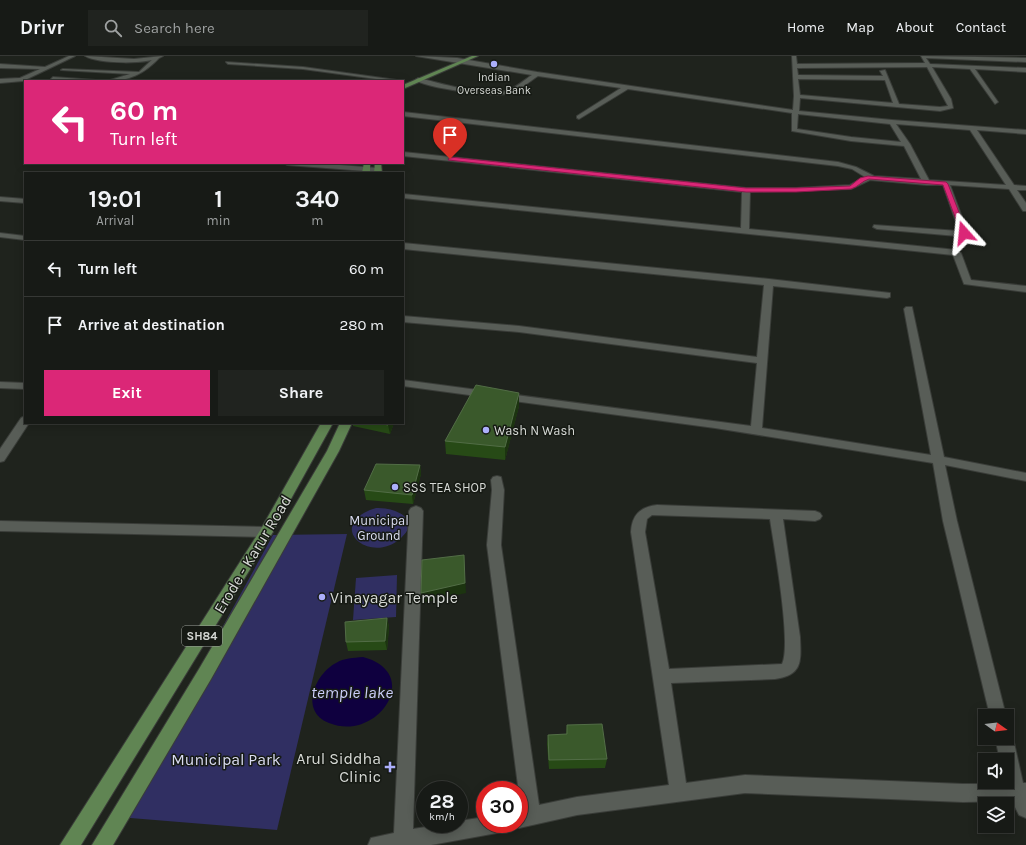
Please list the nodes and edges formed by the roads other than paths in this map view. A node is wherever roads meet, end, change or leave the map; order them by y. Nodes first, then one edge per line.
1 (72, 56) edge
2 (87, 56) edge
3 (418, 56) edge
4 (476, 56) edge
5 (794, 56) edge
6 (923, 56) edge
7 (159, 57) edge
8 (465, 59) edge
9 (457, 60) junction
10 (1026, 60) edge
11 (228, 63) dead end
12 (878, 64) junction
13 (927, 65) junction
14 (0, 66) edge
15 (795, 66) junction
16 (47, 68) junction
17 (972, 68) junction
18 (63, 70) dead end
19 (1019, 70) junction
20 (1026, 70) edge
21 (140, 73) junction
22 (538, 74) junction
23 (796, 77) junction
24 (1026, 77) edge
25 (52, 78) dead end
26 (887, 78) junction
27 (81, 80) edge
28 (113, 80) edge
29 (390, 80) edge
30 (418, 80) junction
31 (0, 81) edge
32 (404, 82) edge
33 (404, 82) edge
34 (627, 87) junction
35 (797, 96) junction
36 (995, 102) dead end
37 (897, 105) junction
38 (795, 112) junction
39 (404, 114) edge
40 (579, 117) dead end
41 (892, 122) junction
42 (972, 128) junction
43 (1026, 132) edge
44 (907, 144) junction
45 (404, 154) edge
46 (303, 164) edge
47 (366, 168) edge
48 (378, 169) edge
49 (868, 178) junction
50 (927, 183) junction
51 (946, 184) junction
52 (1014, 187) junction
53 (1026, 188) edge
54 (746, 190) junction
55 (404, 196) edge
56 (0, 199) edge
57 (24, 202) edge
58 (1026, 208) edge
59 (877, 227) dead end
60 (745, 231) junction
61 (0, 235) edge
62 (24, 238) edge
63 (404, 246) edge
64 (769, 282) junction
65 (1026, 288) edge
66 (887, 296) dead end
67 (908, 309) dead end
68 (404, 319) edge
69 (762, 361) junction
70 (404, 383) edge
71 (0, 385) edge
72 (24, 386) edge
73 (24, 422) edge
74 (326, 424) edge
75 (346, 424) edge
76 (756, 430) junction
77 (0, 458) edge
78 (939, 459) junction
79 (1026, 477) edge
80 (497, 480) dead end
81 (416, 511) dead end
82 (776, 514) junction
83 (815, 516) dead end
84 (0, 526) edge
85 (266, 532) junction
86 (662, 676) junction
87 (996, 709) edge
88 (1006, 745) edge
89 (521, 781) edge
90 (1021, 791) edge
91 (679, 792) junction
92 (1026, 809) edge
93 (528, 817) edge
94 (476, 828) edge
95 (403, 841) junction
96 (70, 845) edge
97 (102, 845) edge
98 (378, 845) edge

1 - 16 street
2 - 7 street
3 - 9 street
4 - 8 main road
5 - 15 street
6 - 10 street
6 - 13 street
7 - 21 lane
8 - 9 street
8 - 22 street
8 - 30 main road
9 - 32 main road
11 - 29 lane
12 - 13 street
12 - 15 street
12 - 26 street
13 - 17 street
13 - 37 street
14 - 16 street
15 - 23 street
16 - 31 street
17 - 19 street
17 - 36 street
18 - 21 lane
19 - 20 street
19 - 24 street
21 - 28 lane
22 - 30 street
22 - 34 street
23 - 26 street
23 - 35 street
25 - 27 lane
26 - 37 street
30 - 33 main road
34 - 38 street
34 - 40 street
35 - 37 street
35 - 38 street
38 - 41 street
38 - 44 street
39 - 49 street
41 - 42 street
41 - 44 street
42 - 43 street
42 - 52 street
44 - 50 street
45 - 54 street
46 - 47 street
47 - 48 street
49 - 50 street
49 - 54 street
50 - 51 street
51 - 52 street
51 - 59 street
52 - 53 street
52 - 58 street
54 - 60 street
55 - 60 street
56 - 57 street
60 - 65 street
61 - 62 street
63 - 64 street
64 - 66 street
64 - 69 street
67 - 78 street
68 - 69 street
69 - 76 street
70 - 76 street
71 - 72 street
73 - 77 street
74 - 85 main road, Erode - Karur Road / SH84
75 - 97 main road, Erode - Karur Road / SH84
76 - 78 street
78 - 79 street
78 - 87 street
80 - 89 street
81 - 95 street
82 - 83 street
82 - 86 street
82 - 86 street
84 - 85 street
85 - 96 main road, Erode - Karur Road / SH84
86 - 91 street
88 - 90 street
90 - 91 street
90 - 92 street
91 - 93 street
94 - 95 street
95 - 98 street

